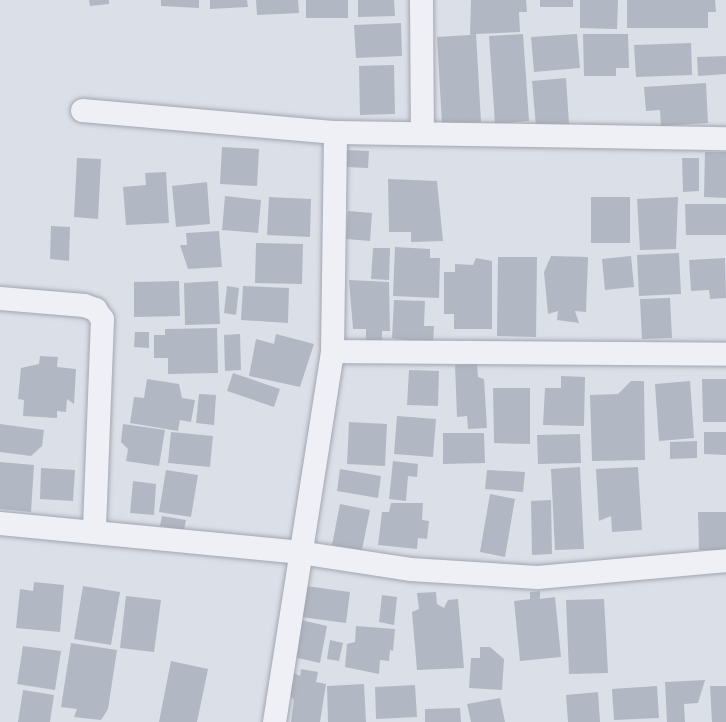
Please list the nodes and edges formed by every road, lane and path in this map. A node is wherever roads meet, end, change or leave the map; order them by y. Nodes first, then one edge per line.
1 (421, 0) edge
2 (82, 110) dead end
3 (335, 132) junction
4 (422, 133) junction
5 (726, 138) edge
6 (0, 299) edge
7 (332, 351) junction
8 (726, 354) edge
9 (0, 523) edge
10 (94, 531) junction
11 (299, 552) junction
12 (726, 560) edge
13 (274, 722) edge

1 - 4 street
2 - 3 street
3 - 4 street
3 - 7 street
4 - 5 street
6 - 10 street
7 - 8 street
7 - 11 street
9 - 10 street
10 - 11 street
11 - 12 street
11 - 13 street

